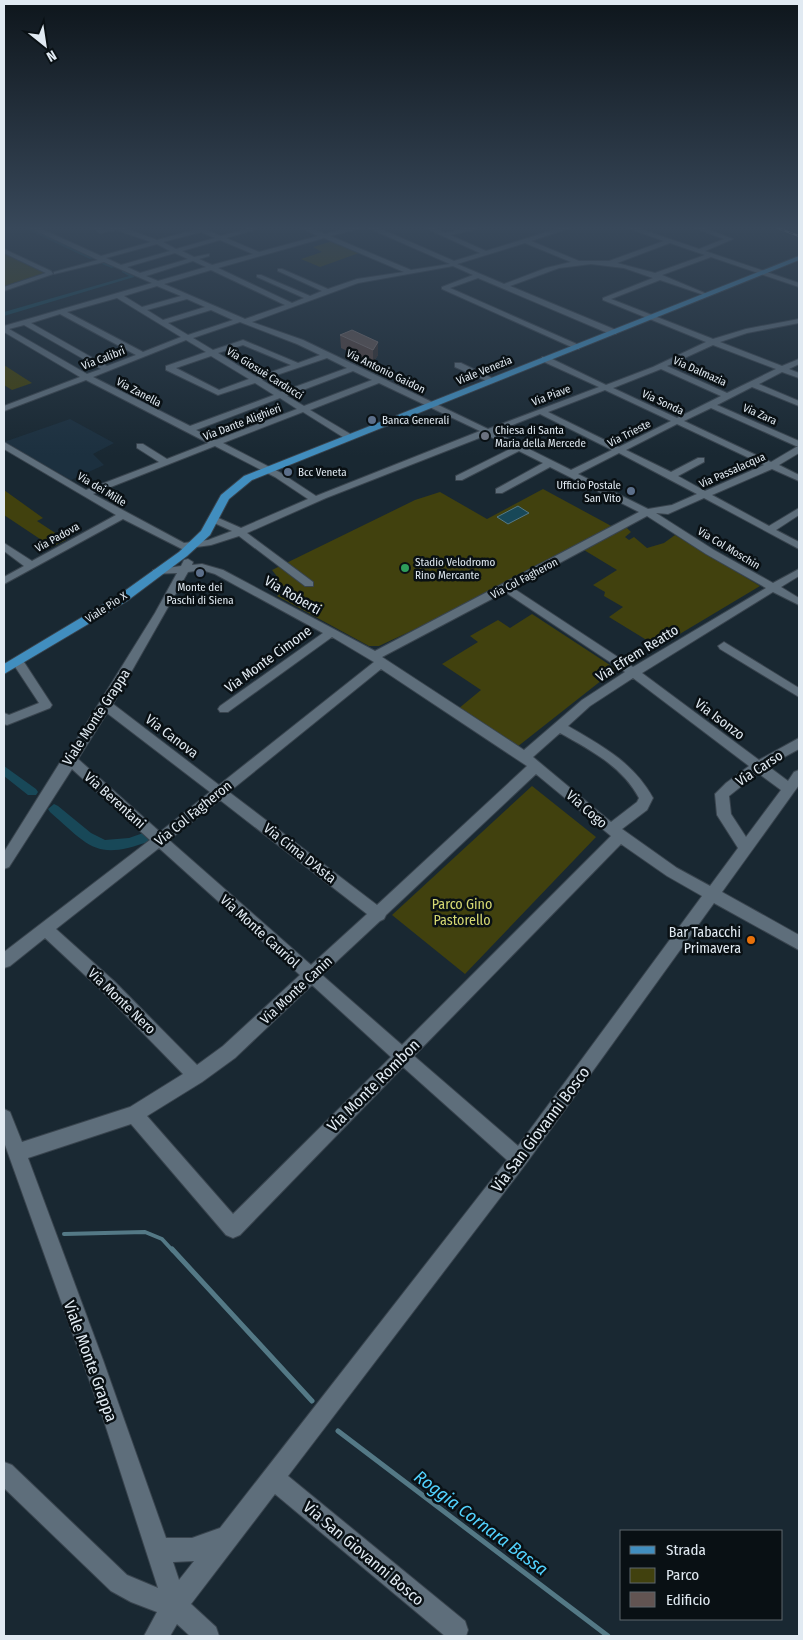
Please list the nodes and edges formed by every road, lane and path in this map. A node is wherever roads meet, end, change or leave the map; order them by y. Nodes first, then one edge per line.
1 (95, 303) edge
2 (128, 303) edge
3 (166, 303) edge
4 (203, 303) edge
5 (286, 303) edge
6 (297, 303) edge
7 (477, 303) edge
8 (544, 303) edge
9 (612, 303) edge
10 (686, 303) edge
11 (291, 305) junction
12 (214, 307) junction
13 (140, 310) junction
14 (61, 312) junction
15 (649, 317) junction
16 (243, 321) junction
17 (799, 321) edge
18 (24, 322) junction
19 (161, 323) junction
20 (4, 328) edge
21 (613, 332) junction
22 (186, 338) junction
23 (714, 342) junction
24 (576, 347) junction
25 (211, 353) junction
26 (142, 355) junction
27 (327, 355) junction
28 (545, 359) junction
29 (799, 361) edge
30 (297, 365) junction
31 (458, 365) dead end
32 (662, 367) junction
33 (353, 368) junction
34 (107, 369) junction
35 (781, 369) junction
36 (799, 376) edge
37 (86, 377) junction
38 (255, 380) junction
39 (380, 380) junction
40 (492, 380) junction
41 (752, 384) junction
42 (605, 387) junction
43 (280, 395) junction
44 (729, 397) junction
45 (430, 404) junction
46 (799, 404) edge
47 (711, 405) junction
48 (4, 409) edge
49 (304, 410) junction
50 (542, 412) junction
51 (677, 421) junction
52 (188, 430) junction
53 (486, 431) junction
54 (349, 437) junction
55 (217, 444) junction
56 (799, 444) edge
57 (4, 445) edge
58 (140, 446) dead end
59 (519, 448) junction
60 (799, 449) edge
61 (620, 450) junction
62 (701, 460) dead end
63 (168, 463) junction
64 (549, 464) junction
65 (772, 465) junction
66 (268, 470) junction
67 (570, 474) junction
68 (671, 476) junction
69 (459, 478) dead end
70 (799, 478) edge
71 (499, 491) dead end
72 (86, 493) junction
73 (704, 495) junction
74 (314, 500) junction
75 (799, 511) edge
76 (123, 515) junction
77 (651, 515) junction
78 (213, 519) junction
79 (769, 530) junction
80 (239, 531) junction
81 (203, 536) junction
82 (219, 541) junction
83 (4, 546) edge
84 (799, 546) edge
85 (191, 548) junction
86 (31, 566) junction
87 (184, 568) junction
88 (157, 572) junction
89 (799, 572) edge
90 (4, 581) edge
91 (309, 584) dead end
92 (506, 588) junction
93 (773, 588) junction
94 (799, 602) edge
95 (330, 633) junction
96 (724, 646) dead end
97 (378, 660) junction
98 (18, 662) junction
99 (4, 670) edge
100 (632, 672) junction
101 (799, 694) edge
102 (106, 705) junction
103 (224, 709) dead end
104 (4, 717) edge
105 (559, 726) junction
106 (799, 743) edge
107 (69, 759) junction
108 (531, 761) junction
109 (758, 766) junction
110 (799, 775) edge
111 (789, 789) junction
112 (220, 791) junction
113 (616, 833) junction
114 (160, 840) junction
115 (746, 849) junction
116 (4, 863) edge
117 (712, 894) junction
118 (379, 915) junction
119 (45, 930) junction
120 (799, 943) edge
121 (4, 961) edge
122 (310, 976) junction
123 (402, 1056) junction
124 (196, 1076) junction
125 (134, 1114) junction
126 (4, 1118) edge
127 (17, 1153) junction
128 (519, 1159) junction
129 (4, 1472) edge
130 (272, 1477) junction
131 (228, 1535) junction
132 (158, 1550) junction
133 (175, 1605) junction
134 (456, 1630) dead end
135 (156, 1636) edge
136 (207, 1636) edge

1 - 14 street
2 - 13 street, Via Giosuè Carducci
3 - 13 street
4 - 12 street, Via Antonio Gaidon
5 - 11 street
6 - 11 street, Via Calibri
7 - 24 street
8 - 21 street
9 - 15 street
10 - 15 main road, Viale Venezia
11 - 16 street, Via Calibri
12 - 16 street, Via Antonio Gaidon
12 - 19 street
13 - 19 street, Via Giosuè Carducci
14 - 18 street
14 - 26 street
15 - 21 main road, Viale Venezia
15 - 23 street
16 - 22 street, Via Calibri
16 - 27 street, Via Antonio Gaidon
17 - 23 street, Via Piave
18 - 20 street
18 - 34 street
19 - 22 street, Via Giosuè Carducci
20 - 37 street, Via Zanella
21 - 24 main road, Viale Venezia
22 - 25 street, Via Giosuè Carducci
22 - 26 street, Via Calibri
23 - 32 street, Via Piave
23 - 35 street
24 - 28 main road, Viale Venezia
25 - 30 street
25 - 38 street, Via Giosuè Carducci
25 - 38 street
26 - 34 street, Via Calibri
27 - 30 street
27 - 33 street, Via Antonio Gaidon
28 - 40 main road, Viale Venezia
28 - 42 street, Via Sonda
29 - 35 street, Via Trieste
30 - 38 street
31 - 40 street
32 - 42 street, Via Piave
32 - 44 street, Via Dalmazia
33 - 39 street, Via Antonio Gaidon
33 - 43 street
34 - 37 street, Via Calibri
35 - 36 street
35 - 41 street, Via Trieste
37 - 48 street, Via Calibri
37 - 52 street, Via Zanella
38 - 43 street, Via Giosuè Carducci
39 - 45 street, Via Antonio Gaidon
39 - 49 street, Via Dante Alighieri
40 - 45 main road, Viale Venezia
41 - 44 street, Via Trieste
41 - 46 street
42 - 50 street, Via Piave
42 - 51 street, Via Sonda
43 - 49 street, Via Giosuè Carducci
43 - 52 street
44 - 47 street, Via Trieste
45 - 53 street, Via Antonio Gaidon
45 - 54 main road, Viale Venezia
47 - 51 street, Via Trieste
47 - 56 street, Via Zara
49 - 54 street, Via Giosuè Carducci
49 - 55 street, Via Dante Alighieri
50 - 53 street, Via Piave
50 - 61 street
51 - 61 street, Via Trieste
51 - 65 street, Via Sonda
52 - 55 street, Via Zanella
53 - 59 street, Via Antonio Gaidon
53 - 74 street, Via Piave
54 - 66 main road, Viale Venezia
55 - 63 street, Via Dante Alighieri
55 - 66 street, Via Zanella
57 - 72 street, Via dei Mille
58 - 63 street
59 - 64 street, Via Antonio Gaidon
59 - 69 street
60 - 65 street, Via Passalacqua
61 - 67 street, Via Trieste
61 - 68 street
62 - 68 street
63 - 72 street, Via Dante Alighieri
64 - 67 street, Via Col Moschin
64 - 71 street
65 - 70 street, Via Sonda
65 - 73 street, Via Passalacqua
66 - 74 street
66 - 78 main road, Viale Venezia
67 - 77 street, Via Col Moschin
68 - 73 street
72 - 76 street, Via dei Mille
73 - 77 street, Via Passalacqua
73 - 79 street
74 - 80 street, Via Piave
75 - 79 street
76 - 85 street, Via dei Mille
76 - 86 street, Via Padova
77 - 92 street, Via Col Fagheron
77 - 93 street, Via Col Moschin
78 - 80 street
78 - 81 main road, Viale Venezia
79 - 84 street
80 - 82 street, Via Piave
80 - 91 street
81 - 82 street
81 - 85 main road, Viale Pio X
82 - 85 street, Via Piave
83 - 86 street
85 - 87 street, Viale Monte Grappa
85 - 88 main road, Viale Pio X
86 - 90 street, Via Padova
87 - 88 street
87 - 95 street, Via Roberti
87 - 102 street, Viale Monte Grappa
88 - 98 main road, Viale Pio X
89 - 93 street, Via Efrem Reatto
92 - 97 street, Via Col Fagheron
92 - 100 street, Via Isonzo
93 - 94 street, Via Col Moschin
93 - 100 street, Via Efrem Reatto
95 - 97 street, Via Roberti
95 - 103 street, Via Monte Cimone
96 - 101 street
97 - 108 street, Via Cogo
97 - 112 street, Via Col Fagheron
98 - 99 main road, Viale Pio X
98 - 104 street
100 - 105 street, Via Efrem Reatto
100 - 109 street, Via Isonzo
102 - 107 street, Viale Monte Grappa
102 - 112 street, Via Canova
105 - 108 street, Via Efrem Reatto
105 - 113 street, Via Monte Rombon
106 - 109 street, Via Carso
107 - 114 street, Via Berentani
107 - 116 street, Viale Monte Grappa
108 - 113 street, Via Cogo
108 - 118 street, Via Monte Canin
109 - 111 street, Via Isonzo
109 - 115 street, Via Carso
110 - 111 street, Via San Giovanni Bosco
111 - 115 street, Via San Giovanni Bosco
112 - 114 street, Via Col Fagheron
112 - 118 street, Via Cima D'Asta
113 - 117 street, Via Cogo
113 - 123 street, Via Monte Rombon
114 - 119 street, Via Col Fagheron
114 - 122 street, Via Monte Cauriol
115 - 117 street, Via San Giovanni Bosco
117 - 120 street, Via Cogo
117 - 128 street, Via San Giovanni Bosco
118 - 122 street, Via Monte Canin
119 - 121 street, Via Col Fagheron
119 - 124 street, Via Monte Nero
122 - 123 street, Via Monte Cauriol
122 - 124 street, Via Monte Canin
123 - 125 street, Via Monte Rombon
123 - 128 street, Via Monte Cauriol
124 - 125 street, Via Monte Canin
125 - 127 street, Via Monte Canin
126 - 127 street, Viale Monte Grappa
127 - 132 street, Viale Monte Grappa
128 - 130 street, Via San Giovanni Bosco
129 - 133 street
130 - 131 street, Via San Giovanni Bosco
130 - 134 street, Via San Giovanni Bosco
131 - 132 street, Via San Giovanni Bosco
131 - 133 street, Via San Giovanni Bosco
132 - 133 street, Viale Monte Grappa
133 - 135 street, Via San Giovanni Bosco
133 - 136 street

